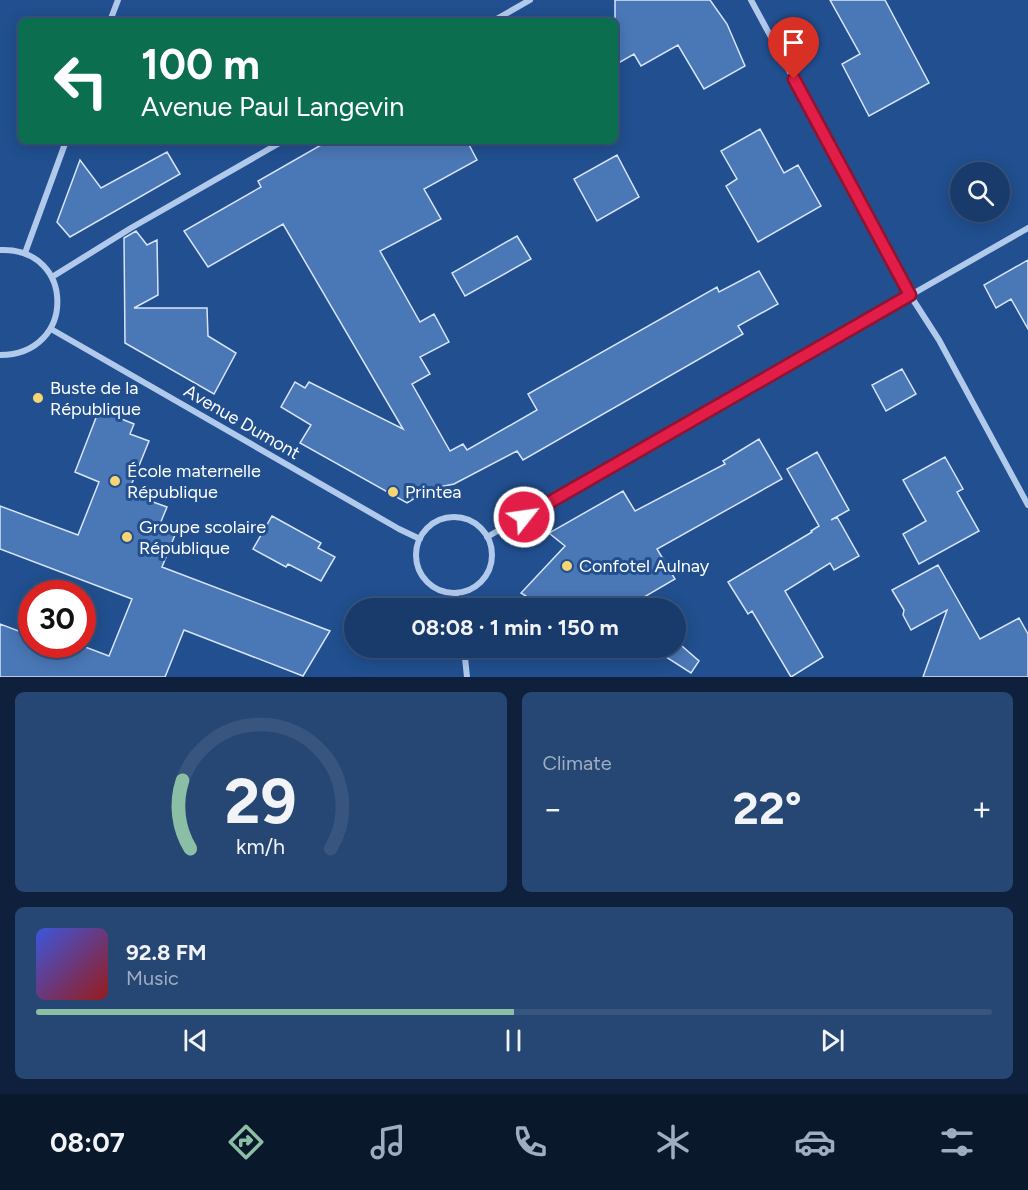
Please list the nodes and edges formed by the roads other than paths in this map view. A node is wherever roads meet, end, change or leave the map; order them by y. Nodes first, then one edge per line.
1 (118, 0) edge
2 (530, 0) edge
3 (751, 0) edge
4 (111, 18) edge
5 (498, 18) edge
6 (65, 144) edge
7 (278, 144) edge
8 (1028, 228) edge
9 (0, 250) edge
10 (25, 253) junction
11 (52, 277) junction
12 (910, 295) junction
13 (51, 329) junction
14 (0, 355) edge
15 (1028, 505) edge
16 (487, 537) junction
17 (420, 538) junction
18 (455, 593) junction
19 (456, 598) edge
20 (465, 658) edge
21 (467, 677) edge

1 - 4 street
2 - 5 street
3 - 12 street
6 - 10 street
7 - 11 street
8 - 12 street
9 - 10 street
10 - 11 street
11 - 13 street
12 - 15 street
12 - 16 street
13 - 14 street
13 - 17 street, Avenue Dumont
16 - 17 street
16 - 18 street
17 - 18 street
18 - 19 street
20 - 21 street

